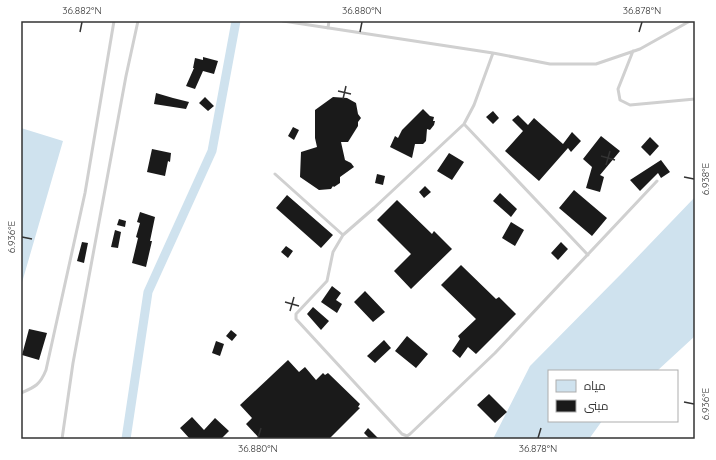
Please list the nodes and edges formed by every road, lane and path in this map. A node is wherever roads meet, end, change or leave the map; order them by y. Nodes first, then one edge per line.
1 (114, 21) edge
2 (283, 21) edge
3 (329, 21) edge
4 (690, 21) edge
5 (139, 22) edge
6 (328, 28) junction
7 (633, 51) junction
8 (493, 53) junction
9 (695, 99) edge
10 (464, 124) junction
11 (275, 174) dead end
12 (657, 181) dead end
13 (343, 235) junction
14 (588, 254) junction
15 (21, 393) edge
16 (62, 439) edge

1 - 15 lane
2 - 6 lane
3 - 6 lane
4 - 7 lane
5 - 16 lane
6 - 8 lane
7 - 8 lane
7 - 9 lane
8 - 10 lane
10 - 13 lane
10 - 14 lane
11 - 13 lane
12 - 14 lane
13 - 14 lane

